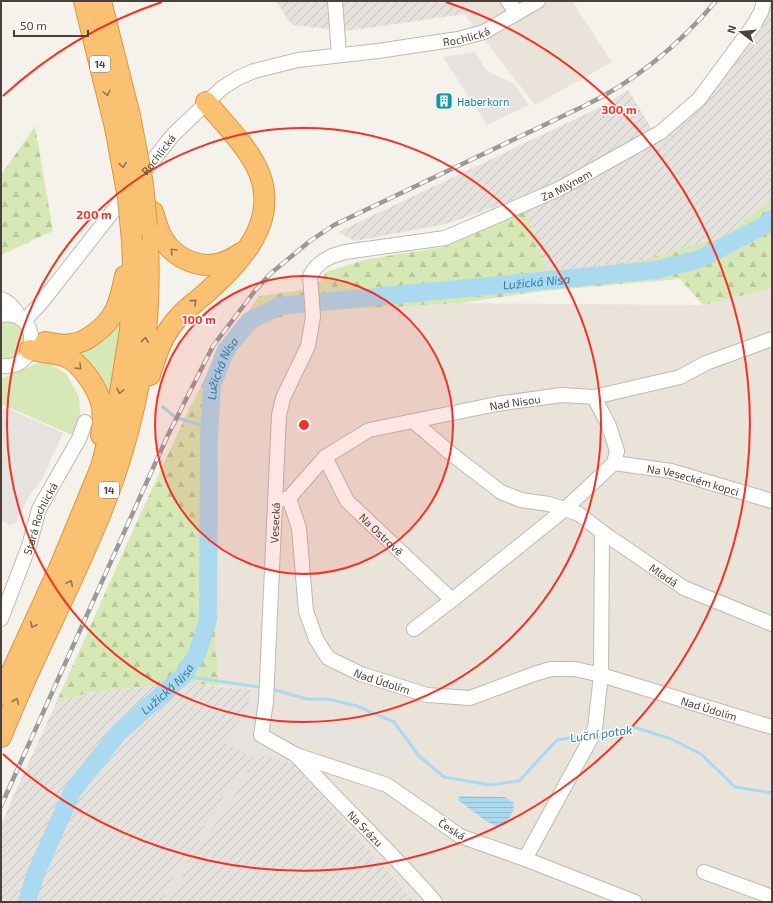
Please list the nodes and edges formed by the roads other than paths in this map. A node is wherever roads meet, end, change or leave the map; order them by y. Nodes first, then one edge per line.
1 (84, 1) edge
2 (101, 1) edge
3 (335, 1) edge
4 (508, 1) edge
5 (538, 1) edge
6 (764, 1) edge
7 (517, 13) junction
8 (339, 55) junction
9 (206, 102) junction
10 (123, 121) junction
11 (154, 230) junction
12 (132, 241) junction
13 (248, 250) junction
14 (310, 280) joint
15 (1, 299) edge
16 (1, 315) edge
17 (22, 320) junction
18 (772, 339) edge
19 (31, 345) junction
20 (1, 366) edge
21 (594, 397) junction
22 (85, 422) dead end
23 (414, 422) junction
24 (326, 457) junction
25 (614, 463) junction
26 (110, 488) junction
27 (283, 499) junction
28 (772, 501) edge
29 (565, 509) junction
30 (602, 532) junction
31 (61, 564) junction
32 (452, 600) junction
33 (1, 619) edge
34 (772, 624) edge
35 (414, 630) dead end
36 (601, 675) junction
37 (1, 695) edge
38 (772, 727) edge
39 (1, 737) edge
40 (296, 755) junction
41 (525, 859) junction
42 (704, 872) dead end
43 (772, 897) edge
44 (435, 902) edge
45 (635, 902) edge

1 -> 10 highway, 14
2 - 10 highway, 14
3 - 8 street
4 - 7 street
5 - 7 street, Rochlická
6 - 14 street, Za Mlýnem
7 - 8 street, Rochlická
8 - 9 street, Rochlická
9 - 13 highway
9 - 17 street, Rochlická
10 - 11 highway, 14, bridge
10 -> 12 highway, 14, bridge
13 -> 11 highway
26 -> 11 highway, 14
12 - 19 highway
12 -> 31 highway, 14
26 -> 13 highway
14 - 27 street, Vesecká
15 - 17 street
16 - 17 street
17 - 19 street
18 - 21 street, Nad Nisou
19 - 20 street
19 -> 31 highway
21 - 23 street, Nad Nisou
21 - 25 street
22 - 33 street, Stará Rochlická
23 - 24 street, Nad Nisou
23 - 29 street
24 - 27 street, Nad Nisou
24 - 32 street, Na Ostrově
25 - 28 street, Na Veseckém kopci
25 - 29 street
39 -> 26 highway, 14
27 - 36 street, Nad Údolím
27 - 40 street, Vesecká
29 - 30 street, Mladá
29 - 32 street
30 - 34 street, Mladá
30 - 36 street
31 -> 37 highway, 14
32 - 35 street
36 - 38 street, Nad Údolím
36 - 41 street
40 - 41 street, Česká
40 - 44 street, Na Srázu
41 - 45 street, Česká
42 - 43 street

